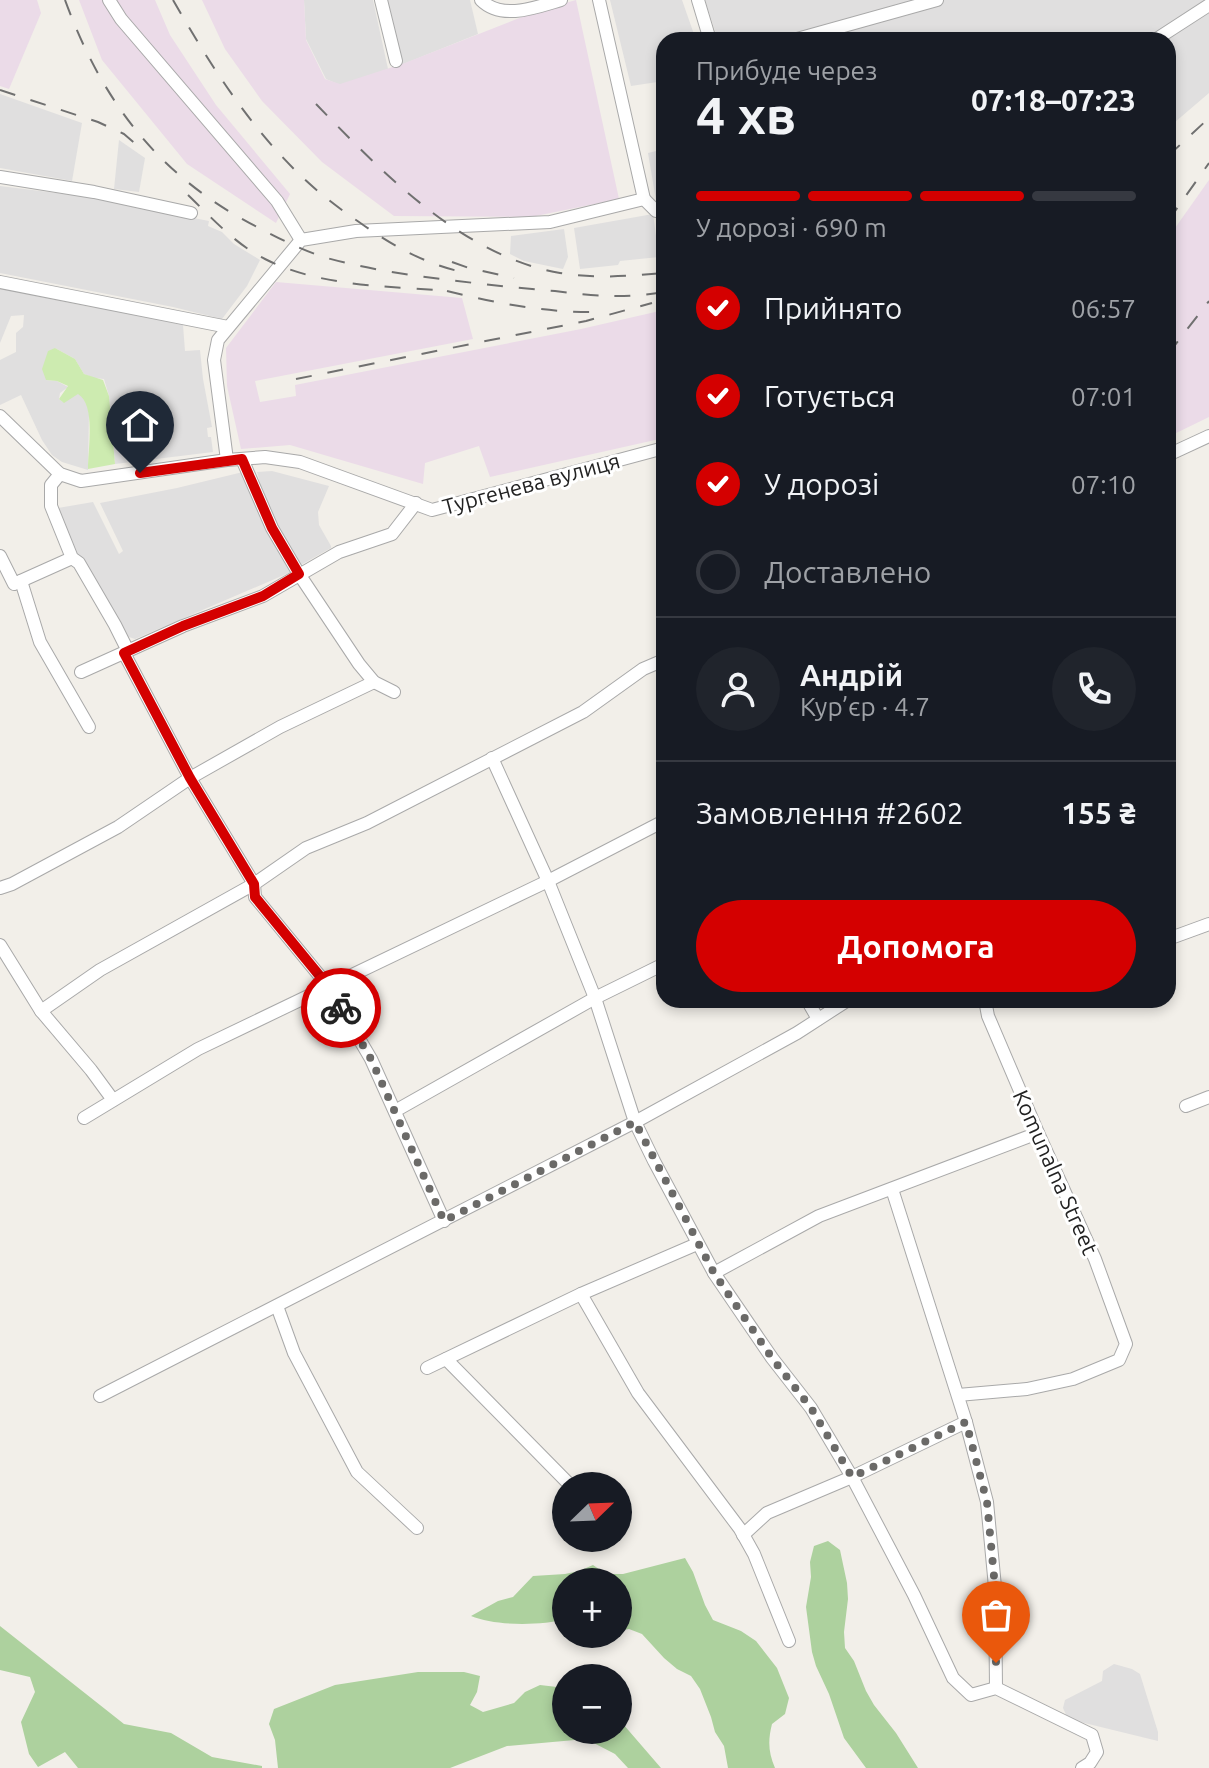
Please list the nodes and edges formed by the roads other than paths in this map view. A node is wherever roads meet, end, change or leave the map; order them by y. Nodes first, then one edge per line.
1 (109, 0) edge
2 (381, 0) edge
3 (481, 0) edge
4 (561, 0) edge
5 (599, 0) edge
6 (698, 0) edge
7 (937, 0) edge
8 (1209, 5) edge
9 (708, 32) edge
10 (822, 32) edge
11 (1167, 32) edge
12 (396, 61) dead end
13 (0, 177) edge
14 (644, 199) junction
15 (656, 211) edge
16 (191, 213) dead end
17 (301, 240) junction
18 (0, 282) edge
19 (228, 327) junction
20 (0, 416) edge
21 (1209, 436) edge
22 (656, 450) edge
23 (1176, 451) edge
24 (242, 459) junction
25 (227, 460) junction
26 (60, 474) junction
27 (416, 503) junction
28 (0, 556) edge
29 (72, 558) junction
30 (299, 574) junction
31 (21, 581) junction
32 (126, 652) junction
33 (656, 663) edge
34 (81, 672) dead end
35 (374, 682) junction
36 (394, 692) dead end
37 (89, 727) dead end
38 (492, 758) junction
39 (190, 778) junction
40 (656, 825) edge
41 (548, 881) junction
42 (254, 884) junction
43 (0, 888) edge
44 (1209, 924) edge
45 (1176, 936) edge
46 (0, 945) edge
47 (656, 968) edge
48 (328, 986) junction
49 (595, 998) junction
50 (812, 1008) edge
51 (835, 1008) edge
52 (986, 1008) edge
53 (41, 1011) junction
54 (818, 1019) junction
55 (1209, 1097) edge
56 (113, 1100) junction
57 (1186, 1106) dead end
58 (395, 1111) junction
59 (84, 1118) dead end
60 (635, 1122) junction
61 (1038, 1133) junction
62 (892, 1189) junction
63 (444, 1221) junction
64 (697, 1244) junction
65 (714, 1273) junction
66 (581, 1294) junction
67 (277, 1306) junction
68 (446, 1359) junction
69 (427, 1368) dead end
70 (958, 1395) junction
71 (100, 1396) dead end
72 (966, 1422) junction
73 (557, 1472) edge
74 (852, 1477) junction
75 (417, 1528) dead end
76 (743, 1535) junction
77 (789, 1641) dead end
78 (996, 1688) junction
79 (1082, 1768) edge

1 - 17 street
2 - 12 street
3 - 4 street
5 - 14 street
6 - 9 street
7 - 10 street
8 - 11 street
13 - 16 street
14 - 15 street
14 - 17 street
17 - 19 street
18 - 19 street
19 - 25 street
20 - 26 street
21 - 23 street
22 - 27 street, Тургенева вулиця
24 - 25 street, Тургенева вулиця
24 - 27 street, Тургенева вулиця
24 - 30 street
25 - 26 street, Тургенева вулиця
26 - 29 street
27 - 30 street
28 - 31 street
29 - 31 street
29 - 32 street
30 - 32 street
30 - 35 street
31 - 37 street
32 - 34 street
32 - 39 street
33 - 38 street
35 - 36 street
35 - 39 street
38 - 41 street
38 - 42 street
39 - 42 street
39 - 43 street
40 - 41 street
41 - 48 street
41 - 49 street
42 - 48 street
42 - 53 street
44 - 45 street
46 - 53 street
47 - 49 street
48 - 56 street
48 - 58 street
49 - 58 street
49 - 60 street
50 - 54 street
51 - 54 street
52 - 61 street, Komunalna Street
53 - 56 street
54 - 60 street
55 - 57 street
56 - 59 street
58 - 63 street
60 - 63 street
60 - 64 street
61 - 62 street
61 - 70 street, Komunalna Street
62 - 65 street
62 - 70 street
63 - 67 street
64 - 65 street
64 - 66 street
65 - 74 street
66 - 68 street
66 - 76 street
67 - 71 street
67 - 75 street
68 - 69 street
68 - 73 street
70 - 72 street
72 - 74 street
72 - 78 street
74 - 76 street
74 - 78 street
76 - 77 street
78 - 79 street

